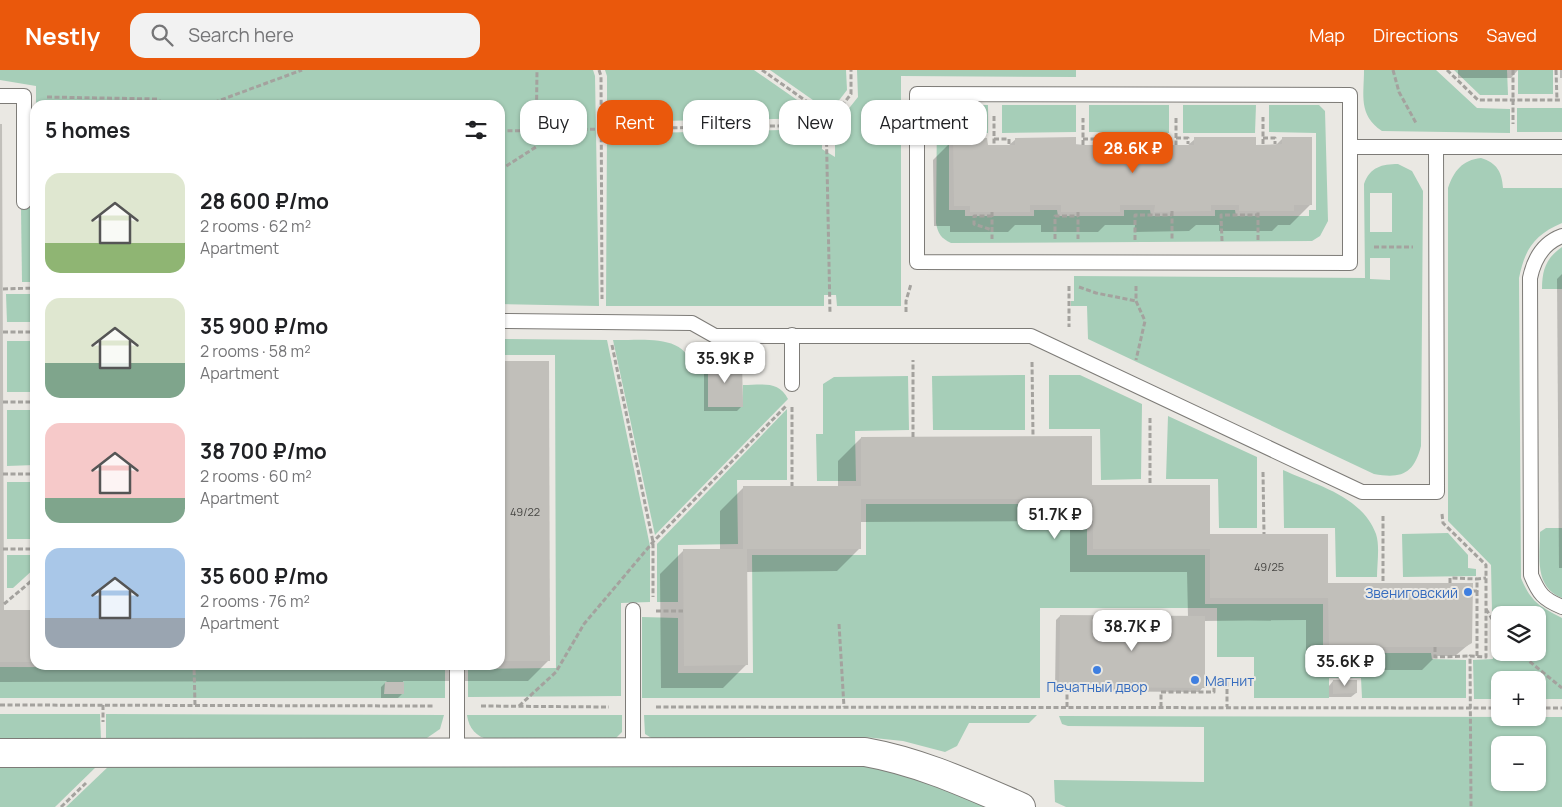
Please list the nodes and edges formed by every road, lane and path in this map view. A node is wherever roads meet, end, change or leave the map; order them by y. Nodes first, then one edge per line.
1 (302, 70) edge
2 (537, 70) edge
3 (599, 70) edge
4 (762, 70) edge
5 (851, 70) edge
6 (1393, 70) edge
7 (1447, 70) edge
8 (1513, 70) edge
9 (1556, 70) edge
10 (0, 96) edge
11 (24, 96) junction
12 (158, 100) edge
13 (221, 100) edge
14 (537, 100) edge
15 (601, 100) edge
16 (805, 100) edge
17 (846, 100) edge
18 (1513, 100) junction
19 (1557, 100) junction
20 (1562, 100) edge
21 (779, 125) edge
22 (673, 127) edge
23 (520, 130) edge
24 (505, 131) edge
25 (1176, 138) dead end
26 (1263, 138) dead end
27 (994, 139) dead end
28 (1083, 139) dead end
29 (1188, 144) dead end
30 (1275, 144) dead end
31 (536, 145) edge
32 (602, 145) edge
33 (827, 145) edge
34 (1009, 145) dead end
35 (1096, 145) dead end
36 (1350, 147) junction
37 (1436, 147) junction
38 (1562, 147) edge
39 (505, 167) edge
40 (24, 202) dead end
41 (1172, 215) dead end
42 (1258, 215) dead end
43 (992, 216) dead end
44 (1078, 216) dead end
45 (992, 230) dead end
46 (1562, 236) edge
47 (1400, 247) dead end
48 (1416, 247) dead end
49 (1055, 263) junction
50 (1135, 263) junction
51 (1222, 263) junction
52 (602, 280) dead end
53 (3, 288) dead end
54 (30, 288) edge
55 (906, 301) dead end
56 (906, 306) dead end
57 (505, 320) edge
58 (607, 322) junction
59 (3, 332) dead end
60 (30, 332) edge
61 (792, 335) junction
62 (913, 335) junction
63 (830, 336) junction
64 (1031, 336) junction
65 (1069, 354) junction
66 (1135, 363) dead end
67 (792, 384) dead end
68 (1150, 391) junction
69 (3, 402) dead end
70 (30, 402) edge
71 (1032, 436) dead end
72 (913, 437) dead end
73 (1263, 445) junction
74 (3, 474) dead end
75 (30, 474) edge
76 (1150, 485) dead end
77 (792, 486) dead end
78 (1383, 492) junction
79 (1437, 492) junction
80 (1264, 534) dead end
81 (653, 542) junction
82 (3, 549) dead end
83 (30, 549) edge
84 (1477, 578) junction
85 (1486, 578) junction
86 (30, 582) edge
87 (1383, 583) dead end
88 (1450, 583) dead end
89 (653, 601) dead end
90 (4, 604) dead end
91 (1562, 607) edge
92 (1486, 608) junction
93 (633, 610) dead end
94 (1491, 617) edge
95 (839, 624) dead end
96 (1435, 647) dead end
97 (1470, 656) junction
98 (1477, 657) junction
99 (1529, 661) edge
100 (194, 670) edge
101 (457, 670) edge
102 (1204, 680) dead end
103 (1214, 680) junction
104 (1067, 687) dead end
105 (1562, 688) edge
106 (0, 705) edge
107 (195, 706) junction
108 (457, 706) junction
109 (1067, 706) junction
110 (518, 707) junction
111 (633, 707) junction
112 (844, 707) junction
113 (1161, 707) junction
114 (1227, 707) junction
115 (1470, 708) junction
116 (1491, 708) edge
117 (1546, 708) edge
118 (1562, 708) edge
119 (0, 753) edge
120 (457, 753) junction
121 (633, 753) junction
122 (1021, 807) edge
123 (1471, 807) edge

1 - 13 path
2 - 14 path
3 - 15 path
4 - 16 path
5 - 17 path
6 - 37 path
7 - 18 path
8 - 18 path
9 - 19 path
10 - 11 lane
11 - 12 path
11 - 40 lane
18 - 19 path
19 - 20 path
21 - 22 path
23 - 24 path
25 - 29 path
26 - 30 path
27 - 34 path
28 - 35 path
31 - 39 path
32 - 52 path
33 - 63 path
36 - 37 lane
36 - 49 lane
36 - 51 lane
37 - 38 lane
37 - 79 lane
41 - 50 path
42 - 51 path
43 - 45 path
44 - 49 path
46 - 91 lane
47 - 48 path
49 - 50 lane
50 - 51 lane
53 - 54 path
55 - 56 path
57 - 58 lane
58 - 61 lane
58 - 81 path
59 - 60 path
61 - 63 lane
61 - 67 lane
62 - 63 lane
62 - 64 lane
62 - 72 path
64 - 65 lane
64 - 71 path
65 - 66 path
65 - 68 lane
68 - 73 lane
68 - 76 path
69 - 70 path
73 - 78 lane
73 - 80 path
74 - 75 path
77 - 81 path
78 - 79 lane
78 - 87 path
79 - 85 path
81 - 89 path
81 - 110 path
82 - 83 path
84 - 85 path
84 - 88 path
84 - 98 path
85 - 92 path
86 - 90 path
92 - 94 path
92 - 98 path
93 - 111 lane
95 - 112 path
96 - 97 path
97 - 98 path
97 - 115 path
99 - 105 path
100 - 107 path
101 - 108 lane
102 - 103 path
103 - 113 path
103 - 114 path
104 - 109 path
106 - 107 path
107 - 108 path
108 - 110 path
108 - 120 lane
109 - 112 path
109 - 113 path
110 - 111 path
111 - 112 path
111 - 121 lane
113 - 114 path
114 - 115 path
115 - 116 path
115 - 123 path
117 - 118 path
119 - 120 street
120 - 121 street
121 - 122 street

